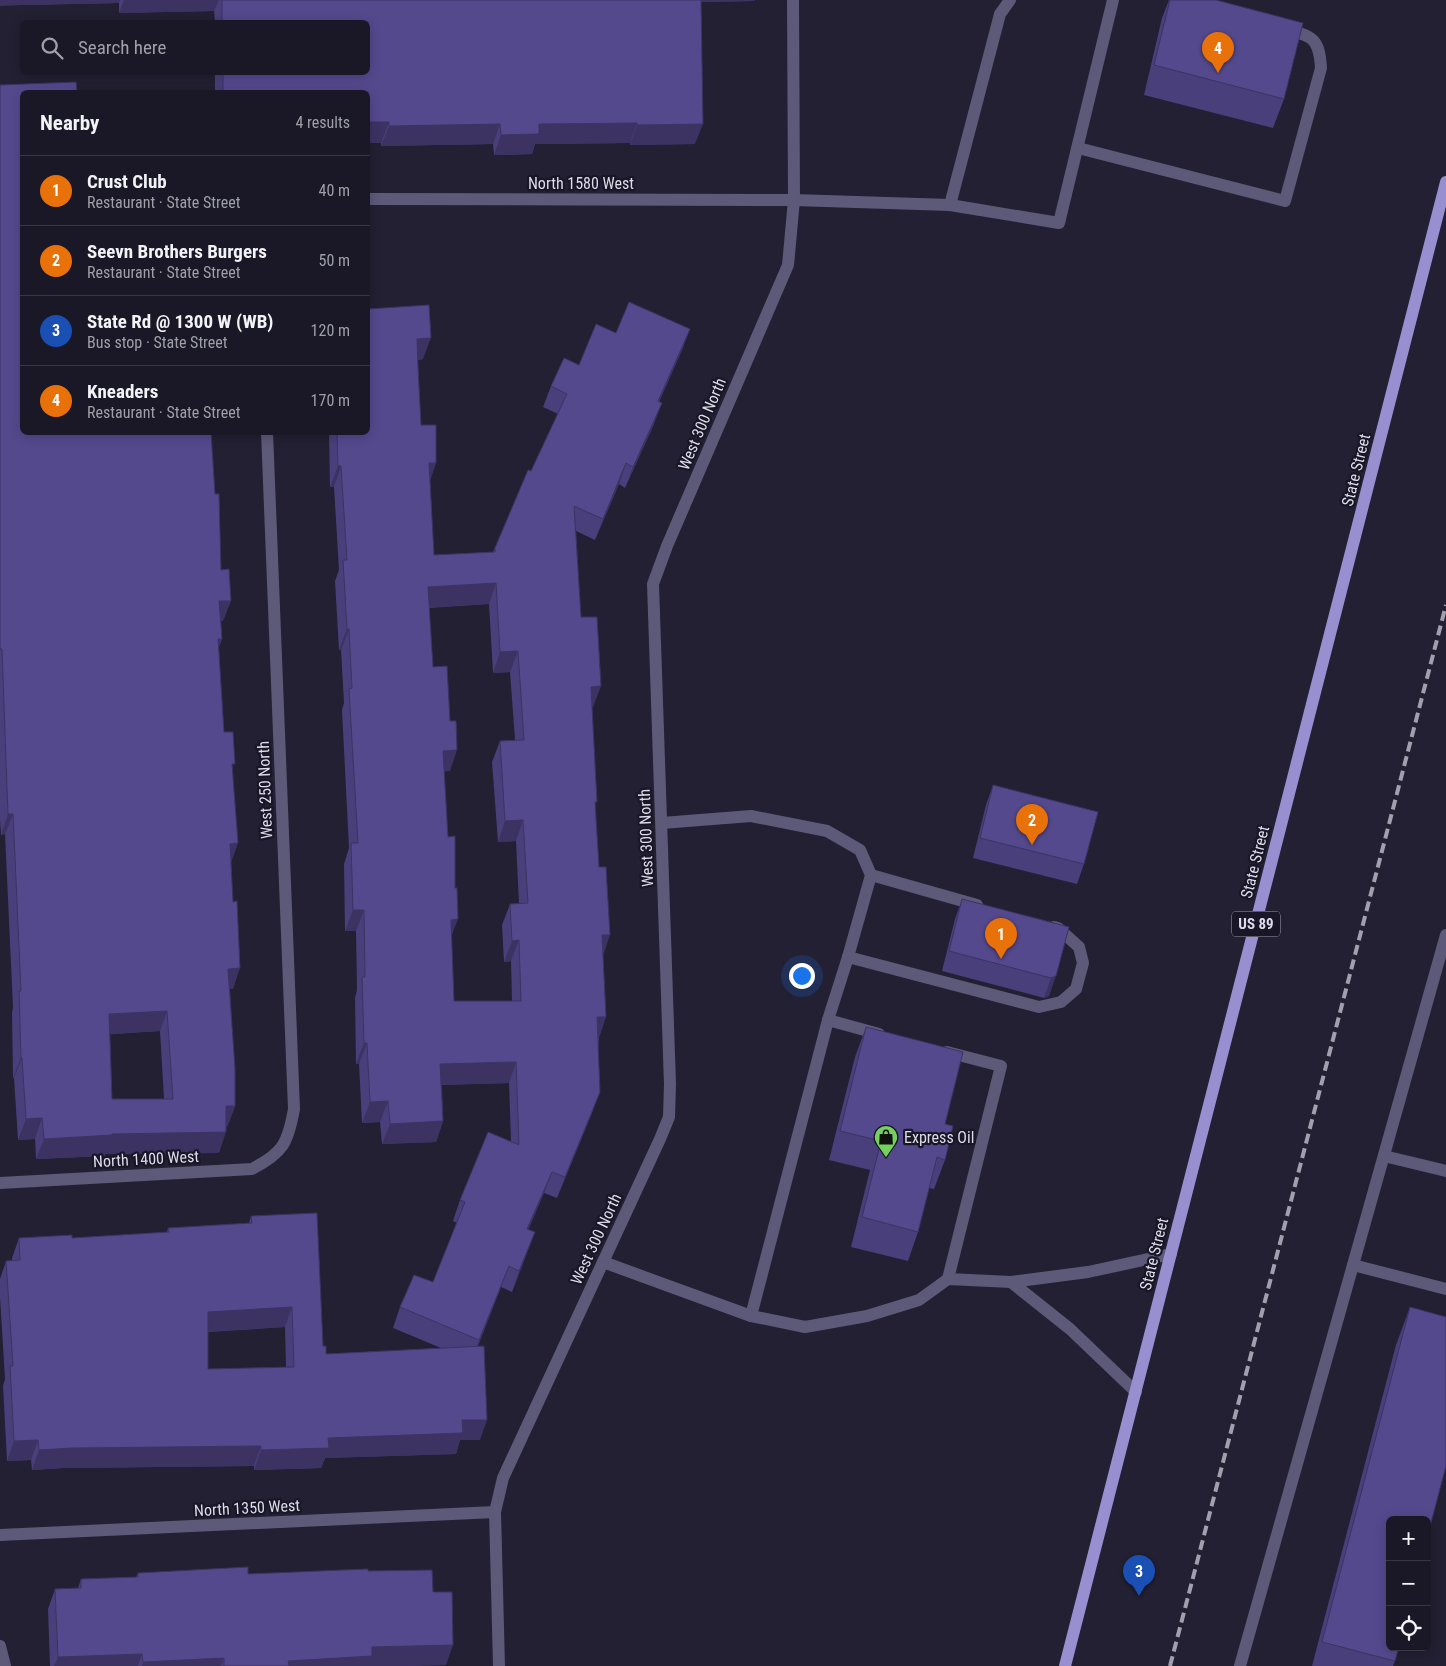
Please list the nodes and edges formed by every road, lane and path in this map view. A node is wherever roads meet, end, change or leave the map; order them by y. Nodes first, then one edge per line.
1 (793, 0) edge
2 (1010, 0) edge
3 (1113, 0) edge
4 (1270, 25) edge
5 (1078, 148) junction
6 (1446, 182) edge
7 (370, 199) edge
8 (794, 200) junction
9 (950, 205) junction
10 (267, 435) edge
11 (662, 823) junction
12 (871, 875) junction
13 (993, 910) edge
14 (1040, 923) edge
15 (1446, 935) edge
16 (848, 957) junction
17 (828, 1020) junction
18 (895, 1038) edge
19 (934, 1048) edge
20 (284, 1144) joint
21 (1384, 1156) junction
22 (1446, 1171) edge
23 (0, 1183) edge
24 (1171, 1254) junction
25 (603, 1262) junction
26 (1353, 1265) junction
27 (948, 1279) junction
28 (1011, 1282) junction
29 (1446, 1290) edge
30 (752, 1316) junction
31 (1136, 1392) junction
32 (494, 1512) junction
33 (0, 1535) edge
34 (0, 1646) edge
35 (5, 1666) edge
36 (499, 1666) edge
37 (1065, 1666) edge
38 (1240, 1666) edge

1 - 8 street, West 300 North
2 - 9 street
3 - 5 street
4 - 5 street
5 - 9 street, North 1580 West
6 - 24 main road, State Street / US 89
7 - 8 street, North 1580 West
8 - 9 street, North 1580 West
8 - 11 street, West 300 North
10 - 20 street, West 250 North
11 - 12 street
11 - 25 street, West 300 North
12 - 13 street
12 - 16 street
14 - 16 street
15 - 21 street
16 - 17 street
17 - 18 street
17 - 30 street
19 - 27 street
20 - 23 street, North 1400 West
21 - 22 street
21 - 26 street
24 - 28 street
24 - 31 main road, State Street / US 89
25 - 30 street
25 - 32 street, West 300 North
26 - 29 street
26 - 38 street
27 - 28 street
27 - 30 street
28 - 31 street
31 - 37 main road, State Street / US 89
32 - 33 street, North 1350 West
32 - 36 street, West 300 North
34 - 35 street

